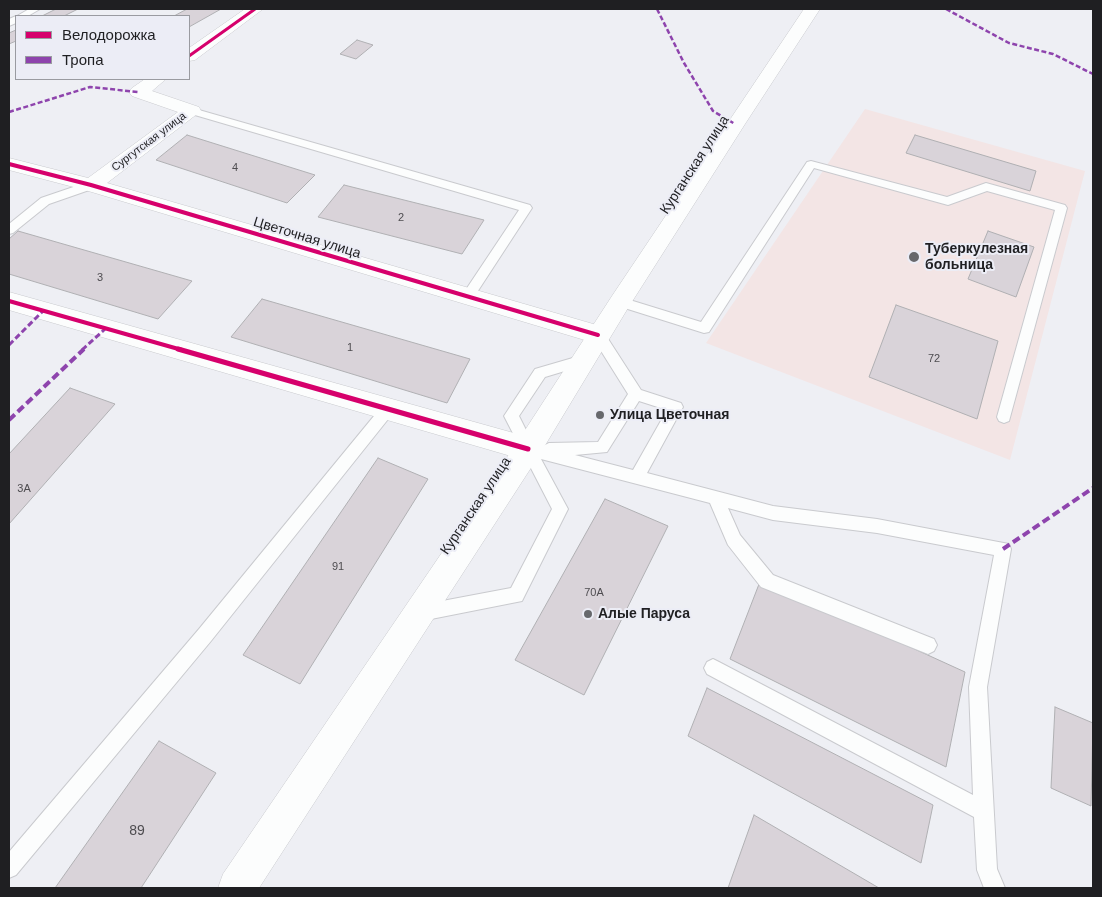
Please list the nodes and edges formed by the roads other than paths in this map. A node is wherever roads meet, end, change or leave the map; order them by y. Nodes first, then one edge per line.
1 (36, 9) edge
2 (255, 9) edge
3 (812, 9) edge
4 (23, 15) edge
5 (190, 55) edge
6 (156, 80) edge
7 (192, 110) junction
8 (9, 164) edge
9 (91, 185) junction
10 (9, 230) edge
11 (467, 297) junction
12 (9, 300) edge
13 (620, 302) junction
14 (598, 335) junction
15 (636, 394) junction
16 (388, 409) junction
17 (1004, 416) dead end
18 (528, 449) junction
19 (638, 476) junction
20 (715, 497) junction
21 (419, 614) junction
22 (928, 645) dead end
23 (713, 668) dead end
24 (984, 812) junction
25 (9, 868) edge
26 (237, 888) edge
27 (995, 888) edge

1 - 4 lane
2 - 5 street
3 - 13 street, Курганская улица
6 - 7 street, Сургутская улица
7 - 9 street, Сургутская улица
7 - 11 lane
8 - 9 street, Цветочная улица
9 - 10 lane
9 - 11 street, Цветочная улица
11 - 14 street, Цветочная улица
12 - 16 street
13 - 14 street, Курганская улица
13 - 17 lane
14 - 15 lane
14 - 18 street, Курганская улица
15 - 18 lane
15 - 19 lane
16 - 18 street
16 - 25 lane
18 - 19 lane
18 - 21 street, Курганская улица
18 - 21 lane
19 - 20 lane
20 - 22 lane
20 - 24 lane
21 - 26 street, Курганская улица
23 - 24 lane
24 - 27 lane

